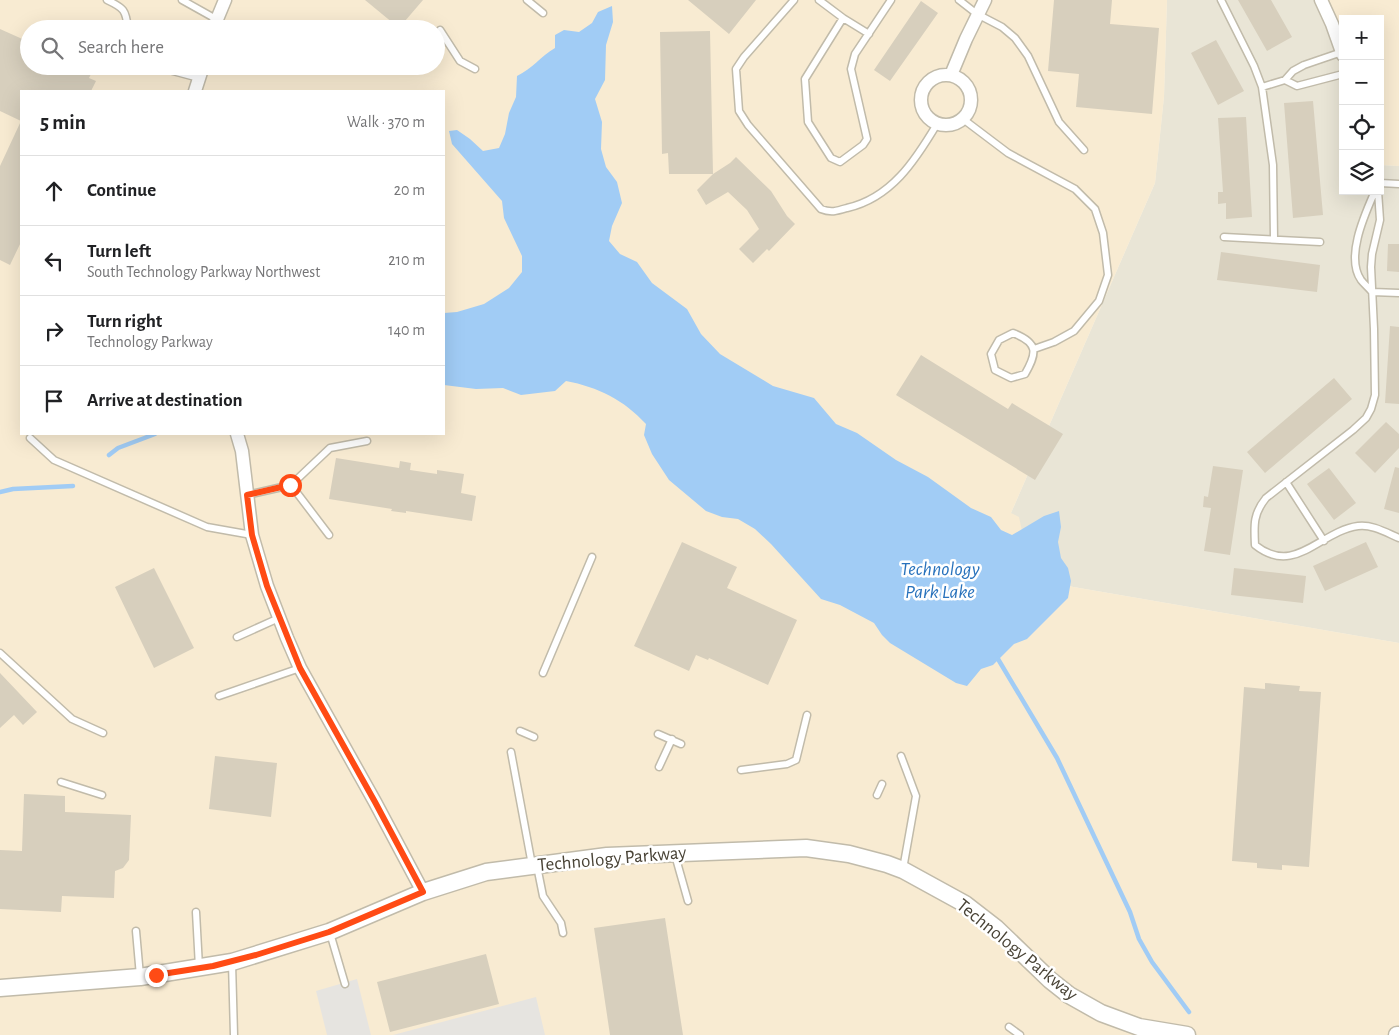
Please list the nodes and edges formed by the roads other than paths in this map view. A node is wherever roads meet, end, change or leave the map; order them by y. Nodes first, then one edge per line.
1 (107, 0) edge
2 (182, 0) edge
3 (225, 0) edge
4 (527, 0) edge
5 (794, 0) edge
6 (819, 0) edge
7 (890, 0) edge
8 (959, 0) edge
9 (985, 0) edge
10 (1221, 0) edge
11 (1321, 0) edge
12 (543, 13) dead end
13 (977, 14) junction
14 (843, 18) junction
15 (127, 20) edge
16 (210, 20) edge
17 (217, 20) edge
18 (869, 34) junction
19 (445, 38) edge
20 (1339, 45) edge
21 (1339, 55) edge
22 (475, 69) dead end
23 (200, 75) edge
24 (951, 75) junction
25 (1339, 75) edge
26 (1285, 80) junction
27 (1262, 87) junction
28 (195, 90) edge
29 (963, 118) junction
30 (936, 124) junction
31 (1084, 150) dead end
32 (1384, 183) edge
33 (1399, 184) edge
34 (1375, 195) edge
35 (1377, 195) edge
36 (1224, 237) dead end
37 (1274, 239) junction
38 (1320, 242) dead end
39 (1372, 292) junction
40 (1399, 293) edge
41 (1034, 348) junction
42 (238, 435) edge
43 (30, 438) dead end
44 (367, 441) dead end
45 (1286, 482) junction
46 (290, 485) junction
47 (247, 495) junction
48 (252, 535) junction
49 (329, 535) dead end
50 (1399, 538) edge
51 (1324, 541) junction
52 (592, 557) dead end
53 (279, 618) junction
54 (237, 637) dead end
55 (0, 653) edge
56 (300, 668) junction
57 (543, 673) dead end
58 (219, 696) dead end
59 (806, 714) dead end
60 (520, 731) dead end
61 (103, 733) dead end
62 (658, 734) dead end
63 (534, 737) dead end
64 (672, 740) junction
65 (682, 744) dead end
66 (511, 752) dead end
67 (901, 756) dead end
68 (659, 767) dead end
69 (741, 770) dead end
70 (60, 782) dead end
71 (882, 784) dead end
72 (102, 794) dead end
73 (877, 795) dead end
74 (674, 853) junction
75 (534, 866) junction
76 (903, 870) junction
77 (423, 892) junction
78 (688, 901) dead end
79 (196, 912) dead end
80 (136, 930) dead end
81 (329, 932) junction
82 (563, 933) dead end
83 (232, 962) junction
84 (199, 968) junction
85 (140, 977) junction
86 (345, 984) dead end
87 (0, 988) edge
88 (1009, 1028) dead end
89 (1166, 1034) edge
90 (234, 1035) edge
91 (1020, 1035) edge
92 (1187, 1035) edge

1 - 15 lane
2 - 16 lane
3 - 17 street
4 - 12 lane
5 - 30 lane
6 - 14 lane
7 - 18 lane
8 - 13 lane
9 - 13 street
10 - 27 lane
11 - 20 street
13 - 24 street
13 - 31 lane
14 - 18 lane
14 - 18 lane
19 - 22 lane
21 - 26 lane
23 - 28 street
24 - 29 street
24 - 30 street
25 - 26 lane
26 - 27 lane
27 - 37 lane
29 - 30 street
29 - 41 lane
32 - 33 lane
34 - 39 lane
35 - 39 lane
36 - 37 lane
37 - 38 lane
39 - 40 lane
39 - 45 lane
41 - 41 lane
42 - 47 street
43 - 48 lane
44 - 46 lane
45 - 51 lane
45 - 51 lane
46 - 47 lane
46 - 49 lane
47 - 48 street
48 - 53 street
50 - 51 lane
52 - 57 lane
53 - 54 lane
53 - 56 street
55 - 61 lane
56 - 58 lane
56 - 77 street
59 - 69 lane
60 - 63 lane
62 - 64 lane
64 - 65 lane
64 - 68 lane
66 - 75 lane
67 - 76 lane
70 - 72 lane
71 - 73 lane
74 - 75 street, Technology Parkway
74 - 76 street, Technology Parkway
74 - 78 lane
75 - 77 street, Technology Parkway
75 - 82 lane
76 - 89 street, Technology Parkway
77 - 81 street, Technology Parkway
79 - 84 lane
80 - 85 lane
81 - 83 street, Technology Parkway
81 - 86 lane
83 - 84 street, Technology Parkway
83 - 90 lane
84 - 85 street, Technology Parkway
85 - 87 street, Technology Parkway
88 - 91 lane
89 - 92 street, Technology Parkway

